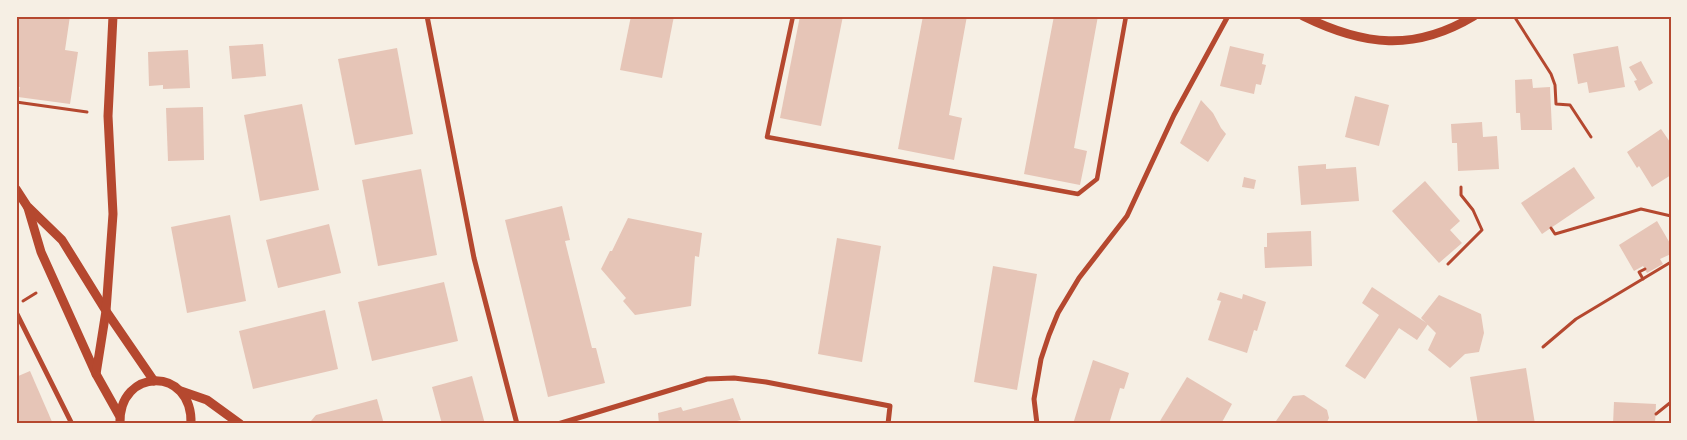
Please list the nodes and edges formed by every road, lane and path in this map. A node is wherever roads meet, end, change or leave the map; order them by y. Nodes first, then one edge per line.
1 (113, 16) edge
2 (427, 16) edge
3 (792, 16) edge
4 (1126, 16) edge
5 (1228, 16) edge
6 (1303, 16) edge
7 (1474, 16) edge
8 (1514, 16) edge
9 (16, 102) edge
10 (87, 112) dead end
11 (1590, 137) dead end
12 (1461, 187) dead end
13 (16, 189) edge
14 (27, 206) junction
15 (1671, 216) edge
16 (1551, 228) dead end
17 (1671, 262) edge
18 (1448, 264) dead end
19 (1645, 269) dead end
20 (1643, 279) junction
21 (106, 311) junction
22 (16, 312) edge
23 (1543, 348) dead end
24 (96, 374) junction
25 (154, 381) junction
26 (181, 391) junction
27 (1671, 402) edge
28 (1656, 414) dead end
29 (120, 419) edge
30 (72, 424) edge
31 (191, 424) edge
32 (240, 424) edge
33 (517, 424) edge
34 (558, 424) edge
35 (888, 424) edge
36 (1037, 424) edge

1 - 21 street
2 - 33 street
3 - 4 street
5 - 36 street
6 - 7 street
8 - 11 path
9 - 10 path
12 - 18 path
13 - 14 street
14 - 21 street
14 - 24 street
15 - 16 path
17 - 20 path
19 - 20 path
20 - 23 path
21 - 24 street
21 - 25 street
22 - 30 street
24 - 29 street
25 - 26 street
25 - 29 street
26 - 31 street
26 - 32 street
27 - 28 path
34 - 35 street

